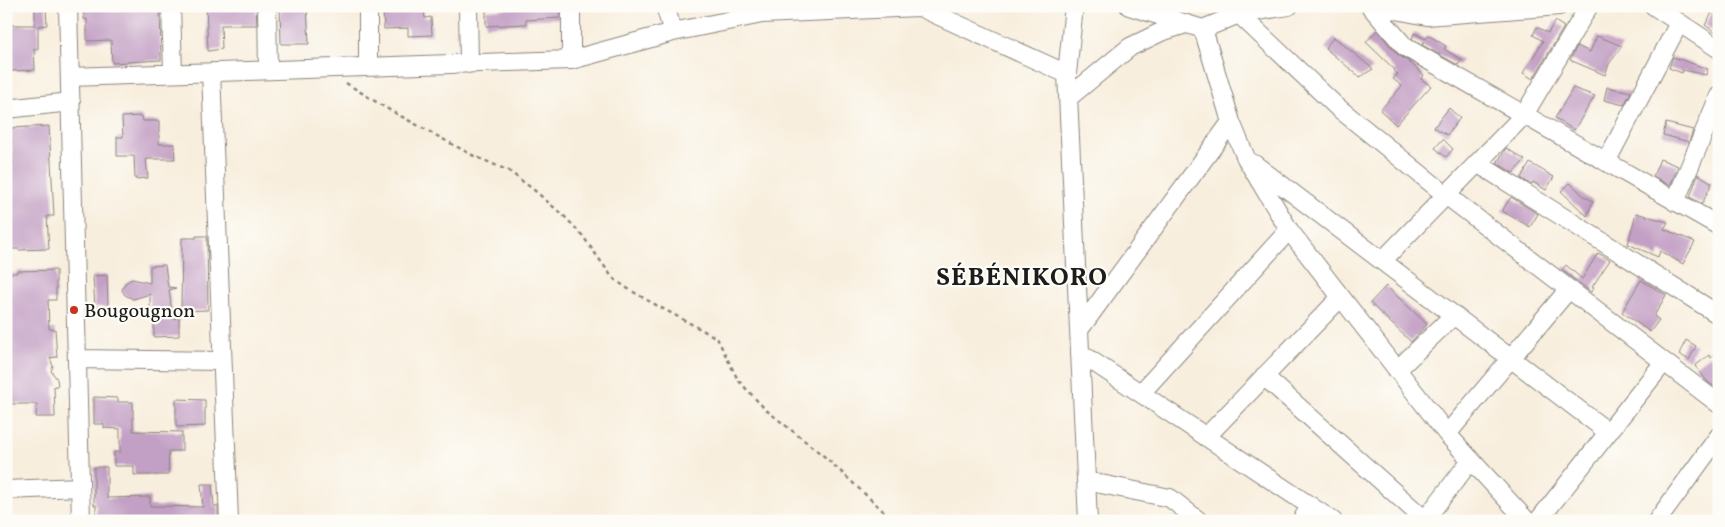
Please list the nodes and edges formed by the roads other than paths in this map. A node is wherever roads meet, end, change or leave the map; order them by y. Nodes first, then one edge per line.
1 (68, 6) edge
2 (171, 6) edge
3 (267, 6) edge
4 (368, 6) edge
5 (468, 6) edge
6 (571, 6) edge
7 (665, 6) edge
8 (941, 6) edge
9 (1074, 6) edge
10 (1129, 6) edge
11 (1370, 6) edge
12 (1376, 6) edge
13 (1559, 6) edge
14 (1589, 6) edge
15 (1654, 6) edge
16 (920, 7) edge
17 (1279, 7) edge
18 (862, 8) edge
19 (762, 10) edge
20 (1239, 14) junction
21 (1679, 23) junction
22 (1186, 24) junction
23 (1204, 29) junction
24 (673, 32) junction
25 (1719, 49) edge
26 (571, 60) junction
27 (469, 64) junction
28 (368, 67) junction
29 (268, 70) junction
30 (211, 72) junction
31 (172, 73) junction
32 (1067, 74) junction
33 (70, 77) junction
34 (1719, 96) edge
35 (1068, 98) junction
36 (71, 102) junction
37 (6, 110) edge
38 (1524, 115) junction
39 (1231, 122) junction
40 (1246, 158) junction
41 (1606, 162) junction
42 (1477, 163) junction
43 (1446, 195) junction
44 (1676, 202) junction
45 (1719, 226) edge
46 (1289, 230) junction
47 (1382, 261) junction
48 (1569, 289) junction
49 (1341, 297) junction
50 (1719, 315) edge
51 (1454, 316) junction
52 (1079, 330) junction
53 (1080, 353) junction
54 (1511, 358) junction
55 (77, 360) junction
56 (222, 361) junction
57 (1664, 362) junction
58 (1398, 370) junction
59 (1264, 376) junction
60 (1141, 393) junction
61 (1719, 404) edge
62 (1608, 432) junction
63 (1447, 434) junction
64 (1719, 436) edge
65 (1206, 437) junction
66 (1471, 460) junction
67 (1086, 481) junction
68 (80, 487) junction
69 (6, 490) edge
70 (1311, 506) junction
71 (1424, 520) edge
72 (81, 521) edge
73 (229, 521) edge
74 (1088, 521) edge
75 (1198, 521) edge
76 (1301, 521) edge
77 (1333, 521) edge
78 (1527, 521) edge
79 (1538, 521) edge
80 (1658, 521) edge

1 - 33 street
2 - 31 street
3 - 29 street
4 - 28 street
5 - 27 street
6 - 26 street
7 - 24 street
8 - 16 street
9 - 32 street
10 - 22 street
11 - 38 street
12 - 13 street
14 - 38 street
15 - 21 street
16 - 18 street
16 - 32 street
17 - 20 street
18 - 19 street
19 - 24 street
20 - 23 street
20 - 43 street
21 - 25 street
21 - 41 street
22 - 23 street
22 - 35 street
23 - 39 street
24 - 26 street
26 - 27 street
27 - 28 street
28 - 29 street
29 - 30 street
30 - 31 street
30 - 56 street
31 - 33 street
32 - 35 street
33 - 36 street
34 - 44 street
35 - 52 street
36 - 37 street
36 - 55 street
38 - 41 street
38 - 42 street
39 - 40 street
39 - 52 street
40 - 46 street
40 - 47 street
41 - 44 street
42 - 43 street
42 - 50 street
43 - 47 street
43 - 48 street
44 - 45 street
46 - 49 street
46 - 60 street
47 - 51 street
48 - 54 street
48 - 57 street
49 - 58 street
49 - 59 street
51 - 54 street
51 - 58 street
52 - 53 street
53 - 60 street
53 - 67 street
54 - 62 street
54 - 63 street
55 - 56 street
55 - 68 street
56 - 73 street
57 - 61 street
57 - 62 street
58 - 63 street
59 - 65 street
59 - 71 street
60 - 65 street
62 - 79 street
63 - 66 street
64 - 80 street
65 - 70 street
66 - 71 street
66 - 78 street
67 - 74 street
67 - 75 street
68 - 69 street
68 - 72 street
70 - 76 street
70 - 77 street

